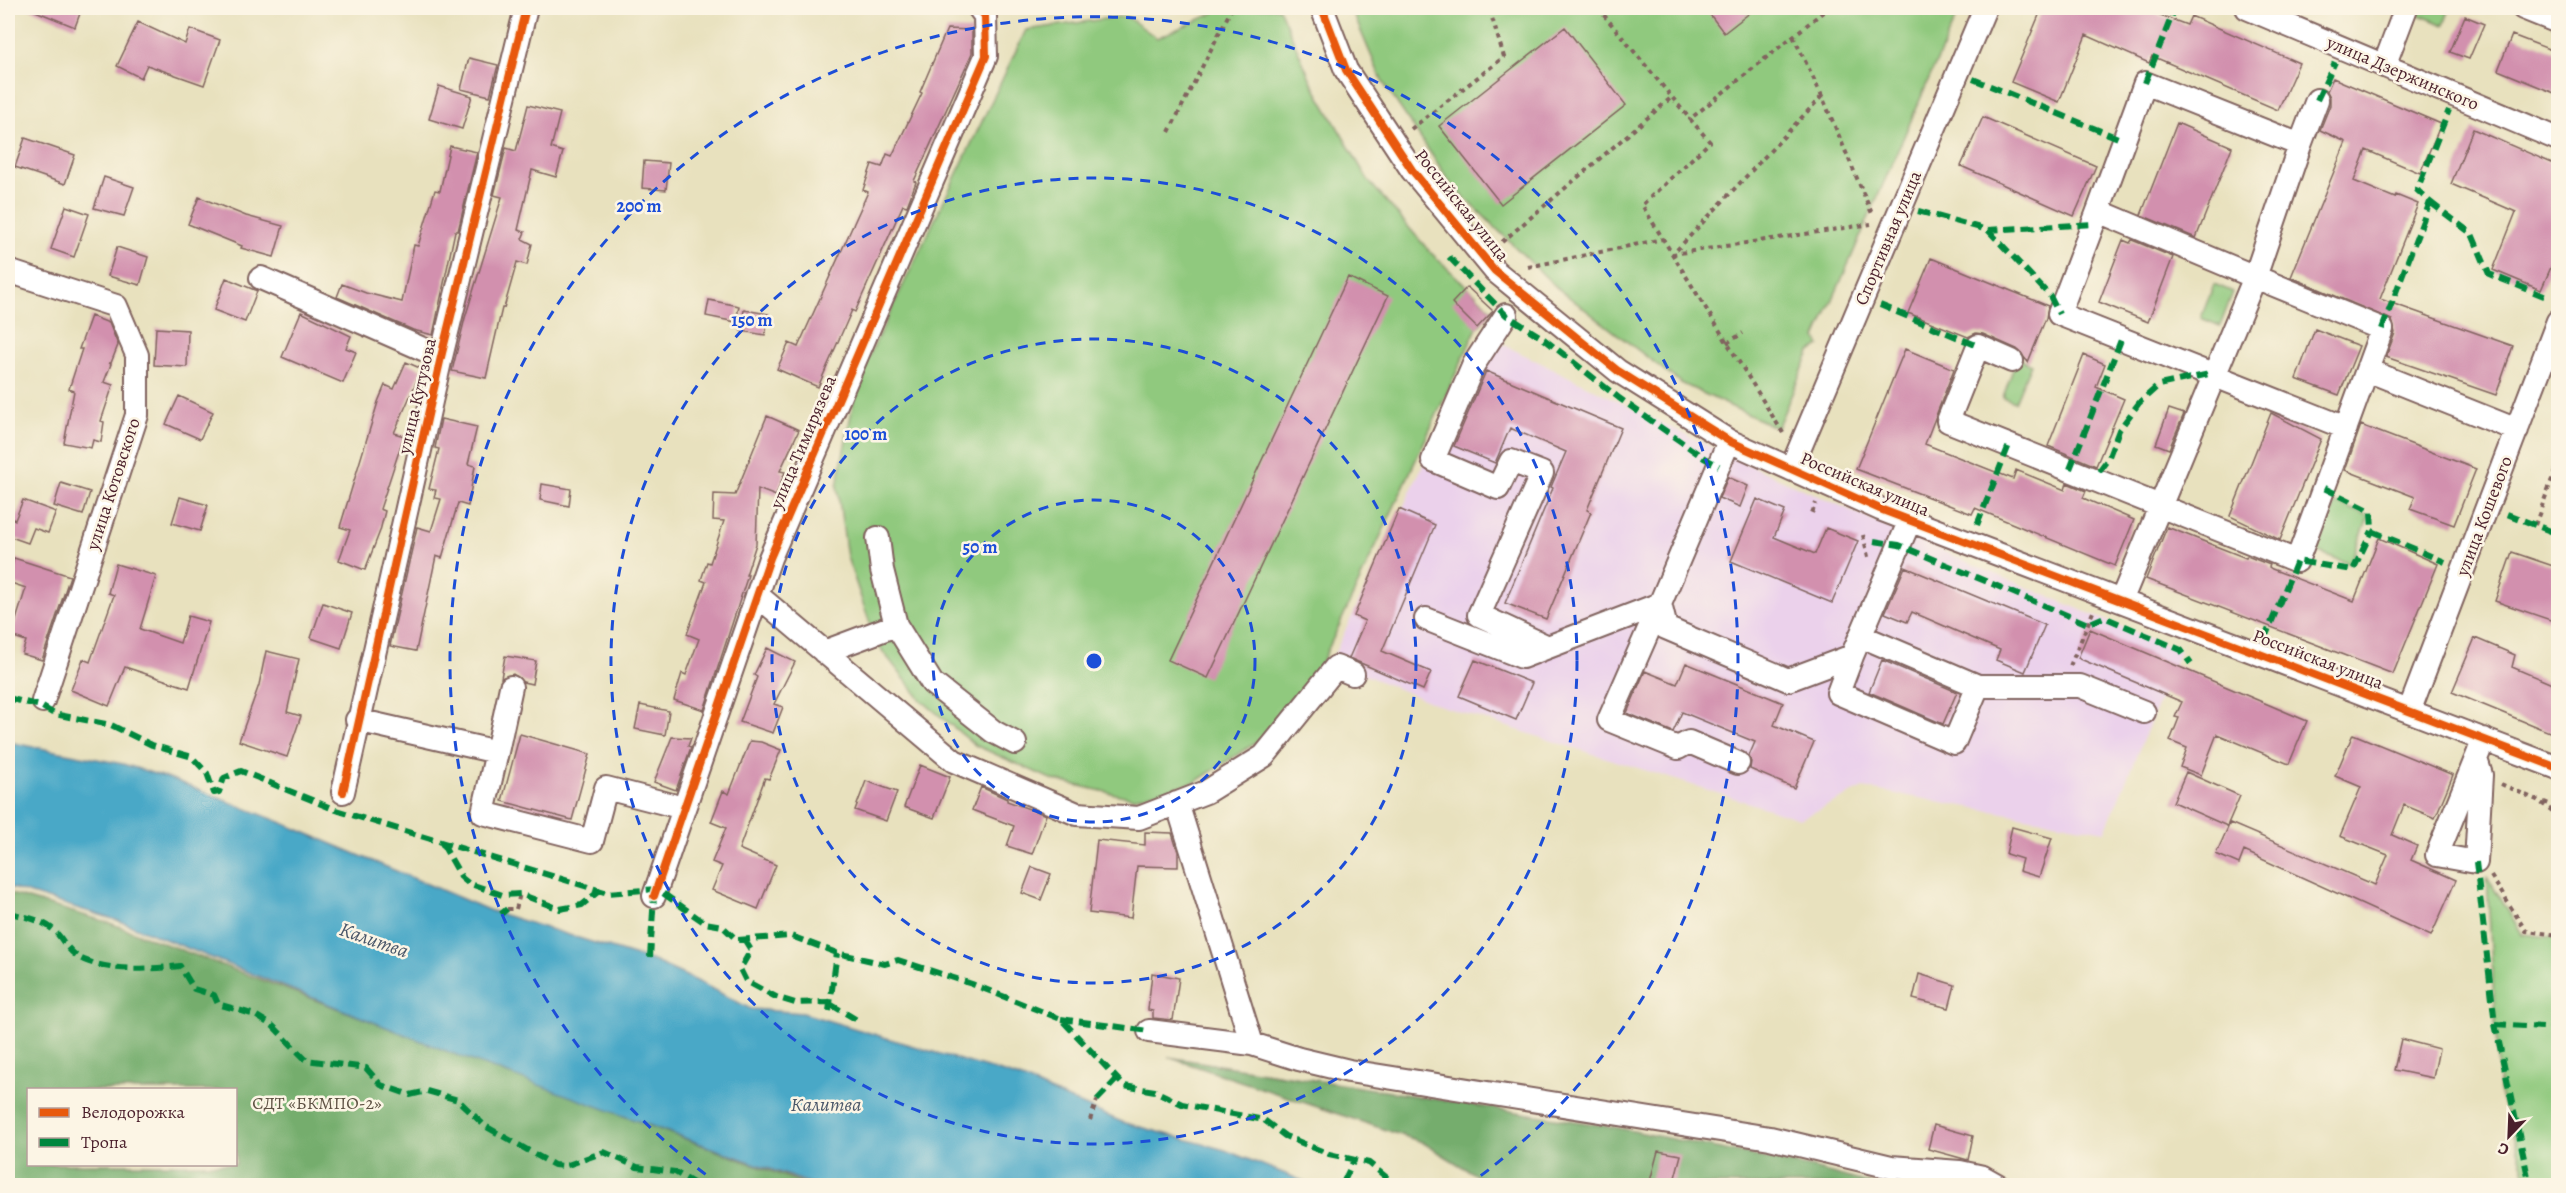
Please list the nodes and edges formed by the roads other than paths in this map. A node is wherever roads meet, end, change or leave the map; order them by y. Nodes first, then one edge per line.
1 (526, 8) edge
2 (979, 8) edge
3 (1322, 8) edge
4 (1984, 8) edge
5 (2247, 8) edge
6 (2406, 8) edge
7 (2523, 8) edge
8 (2559, 22) edge
9 (2384, 66) junction
10 (2317, 100) dead end
11 (2559, 139) edge
12 (2300, 145) junction
13 (2098, 212) junction
14 (8, 271) edge
15 (2255, 277) junction
16 (261, 278) dead end
17 (1506, 315) dead end
18 (2559, 321) edge
19 (441, 357) junction
20 (2552, 360) edge
21 (2012, 361) dead end
22 (2367, 370) junction
23 (2215, 377) junction
24 (2346, 428) junction
25 (2517, 430) junction
26 (1729, 441) junction
27 (1791, 469) junction
28 (2160, 506) junction
29 (1910, 520) junction
30 (878, 538) dead end
31 (757, 595) junction
32 (2111, 597) junction
33 (1660, 604) junction
34 (1426, 619) dead end
35 (896, 625) junction
36 (1857, 646) junction
37 (1548, 647) junction
38 (824, 652) junction
39 (1353, 674) dead end
40 (1978, 686) junction
41 (511, 687) dead end
42 (43, 701) dead end
43 (2410, 710) junction
44 (2144, 712) dead end
45 (357, 720) junction
46 (1015, 743) dead end
47 (497, 752) junction
48 (1738, 763) dead end
49 (2559, 768) edge
50 (343, 792) dead end
51 (1177, 803) junction
52 (672, 805) dead end
53 (654, 896) dead end
54 (1149, 1031) dead end
55 (1252, 1044) junction
56 (1999, 1185) edge

1 - 19 street, улица Кутузова
2 - 31 street, улица Тимирязева
3 - 26 street, Российская улица
4 - 27 street, Спортивная улица
5 - 9 street, улица Дзержинского
6 - 9 street
7 - 8 street
9 - 11 street, улица Дзержинского
10 - 12 street
12 - 13 street
12 - 15 street
13 - 15 street
13 - 23 street
14 - 42 street, улица Котовского
15 - 22 street
15 - 23 street
16 - 19 street, улица Кутузова
17 - 37 street
18 - 20 street, улица Кошевого
19 - 45 street, улица Кутузова
20 - 25 street, улица Кошевого
21 - 28 street
22 - 24 street
22 - 25 street
23 - 24 street
23 - 28 street
24 - 28 street
25 - 43 street, улица Кошевого
26 - 27 street, Российская улица
26 - 33 street
27 - 29 street, Российская улица
28 - 32 street
29 - 32 street, Российская улица
29 - 36 street
30 - 35 street
31 - 38 street
31 - 53 street, улица Тимирязева
32 - 43 street, Российская улица
33 - 36 street
33 - 37 street
33 - 48 street
34 - 37 street
35 - 38 street
35 - 46 street
36 - 40 street
36 - 40 street
38 - 51 street
39 - 51 street
40 - 44 street
41 - 47 street
43 - 49 street, Российская улица
45 - 47 street
45 - 50 street, улица Кутузова
47 - 52 street
51 - 55 street
54 - 55 street
55 - 56 street

